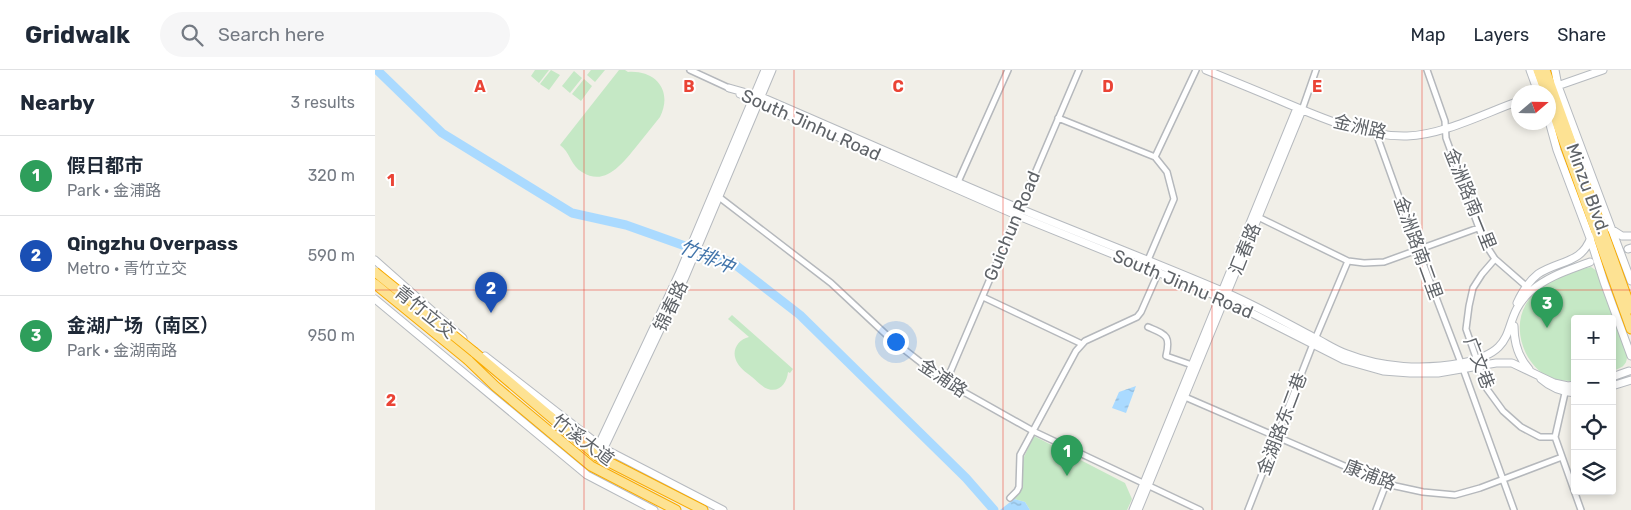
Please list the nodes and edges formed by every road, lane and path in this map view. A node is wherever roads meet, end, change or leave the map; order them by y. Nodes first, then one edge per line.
1 (690, 70) edge
2 (765, 70) edge
3 (772, 70) edge
4 (1008, 70) edge
5 (1079, 70) edge
6 (1196, 70) edge
7 (1206, 70) edge
8 (1316, 70) edge
9 (1427, 70) edge
10 (1530, 70) edge
11 (1538, 70) edge
12 (1545, 70) edge
13 (1555, 70) edge
14 (1603, 70) edge
15 (1542, 85) edge
16 (1544, 85) edge
17 (1546, 85) edge
18 (1548, 85) edge
19 (1556, 86) edge
20 (729, 88) joint
21 (756, 99) junction
22 (1511, 103) edge
23 (1299, 108) junction
24 (1556, 111) edge
25 (1556, 116) edge
26 (1058, 118) junction
27 (1556, 118) edge
28 (1445, 128) junction
29 (1552, 130) edge
30 (1376, 133) junction
31 (1155, 157) junction
32 (958, 182) junction
33 (719, 197) junction
34 (1017, 212) junction
35 (708, 214) junction
36 (1258, 217) junction
37 (1597, 223) junction
38 (1478, 228) junction
39 (1612, 230) junction
40 (1631, 236) edge
41 (1591, 238) junction
42 (1418, 250) junction
43 (1495, 259) junction
44 (375, 260) edge
45 (1148, 260) junction
46 (1348, 261) junction
47 (1590, 262) dead end
48 (1160, 269) junction
49 (375, 272) edge
50 (1631, 281) edge
51 (375, 284) edge
52 (1526, 286) junction
53 (1223, 295) junction
54 (983, 297) junction
55 (375, 299) edge
56 (1631, 309) edge
57 (1514, 318) junction
58 (1148, 327) dead end
59 (1631, 329) edge
60 (1314, 341) junction
61 (1082, 344) junction
62 (471, 352) junction
63 (1631, 356) edge
64 (1478, 362) junction
65 (1192, 365) junction
66 (458, 366) junction
67 (1462, 366) junction
68 (1531, 371) junction
69 (1629, 371) dead end
70 (1616, 376) edge
71 (486, 377) junction
72 (1631, 380) edge
73 (945, 382) junction
74 (1616, 385) edge
75 (1571, 386) edge
76 (1565, 393) junction
77 (1571, 393) edge
78 (1185, 397) junction
79 (1033, 431) junction
80 (1277, 437) junction
81 (1555, 437) junction
82 (599, 451) junction
83 (1562, 457) junction
84 (1502, 479) junction
85 (1147, 484) junction
86 (1386, 484) junction
87 (1010, 498) dead end
88 (654, 510) edge
89 (676, 510) edge
90 (703, 510) edge
91 (723, 510) edge
92 (1133, 510) edge
93 (1138, 510) edge
94 (1200, 510) edge
95 (1248, 510) edge
96 (1376, 510) edge
97 (1514, 510) edge
98 (1581, 510) edge

1 - 20 street
2 - 21 main road, 锦春路
3 - 21 main road, 锦春路
4 - 32 street
5 - 26 street, Guichun Road
6 - 31 street
7 - 23 main road, 金洲路
8 - 23 street, 汇春路
9 - 28 street, 金洲路南一里
10 - 15 main road
11 - 16 highway, Minzu Blvd.
12 - 17 highway, Minzu Blvd.
13 - 18 main road
14 - 19 main road
20 - 21 main road, South Jinhu Road
21 - 32 main road, South Jinhu Road
21 - 33 main road, 锦春路
21 - 34 main road, South Jinhu Road
21 - 35 main road, 锦春路
22 - 28 main road, 金洲路
23 - 30 main road, 金洲路
23 - 36 main road, 汇春路
23 - 53 main road, 汇春路
24 - 39 main road
25 - 37 highway, Minzu Blvd.
26 - 31 street
26 - 34 street, Guichun Road
27 - 37 highway, Minzu Blvd.
28 - 30 main road, 金洲路
28 - 38 street, 金洲路南一里
29 - 41 main road
30 - 42 street, 金洲路南二里
31 - 45 street
32 - 34 main road, South Jinhu Road
33 - 35 main road, 锦春路
33 - 73 street, 金浦路
34 - 45 main road, South Jinhu Road
34 - 48 main road, South Jinhu Road
34 - 54 street, Guichun Road
35 - 82 main road, 锦春路
36 - 46 street
36 - 53 main road, 汇春路
37 - 39 main road
37 - 41 main road
37 - 56 highway, Minzu Blvd.
37 - 59 highway, Minzu Blvd.
38 - 42 street
38 - 43 street, 金洲路南一里
39 - 40 main road
39 - 50 main road
41 - 52 main road
41 - 63 main road
42 - 46 street
42 - 67 street, 金洲路南二里
43 - 52 street, 金洲路南一里
43 - 64 street, 广文巷
44 - 62 main road
45 - 48 main road, South Jinhu Road
46 - 60 street, 金湖路东二巷
47 - 57 main road
48 - 53 main road, South Jinhu Road
48 - 61 street
49 - 62 highway, 青竹立交, bridge
51 - 62 highway, 青竹立交, bridge
52 - 57 main road
53 - 60 main road, South Jinhu Road
53 - 65 main road, 汇春路
53 - 78 main road, 汇春路
54 - 61 street
54 - 73 street, Guichun Road
55 - 66 main road
57 - 64 main road, South Jinhu Road
57 - 68 main road
58 - 65 street
60 - 67 main road, South Jinhu Road
60 - 80 street, 金湖路东二巷
61 - 79 street
62 - 71 highway, 竹溪大道
62 - 82 main road
62 - 82 highway, 竹溪大道
64 - 67 main road, South Jinhu Road
64 - 68 main road, South Jinhu Road
64 - 81 street, 广文巷
65 - 85 main road, 汇春路
66 - 71 main road
66 - 88 main road
67 - 84 street, 金洲路南二里
68 - 75 main road
68 - 76 main road
69 - 70 main road
71 - 89 highway, 竹溪大道
72 - 74 main road
73 - 79 street, 金浦路
76 - 77 main road
76 - 81 street
78 - 80 street, 康浦路
78 - 85 main road, 汇春路
79 - 85 street, 金浦路
79 - 87 street
80 - 86 street, 康浦路
80 - 95 street, 金湖路东二巷
81 - 83 street
82 - 90 highway, 竹溪大道
82 - 91 main road
83 - 84 street, 康浦路
83 - 98 street
84 - 86 street, 康浦路
84 - 97 street, 金洲路南二里
85 - 92 main road, 汇春路
85 - 93 main road, 汇春路
85 - 94 street, 金浦路
86 - 96 street

